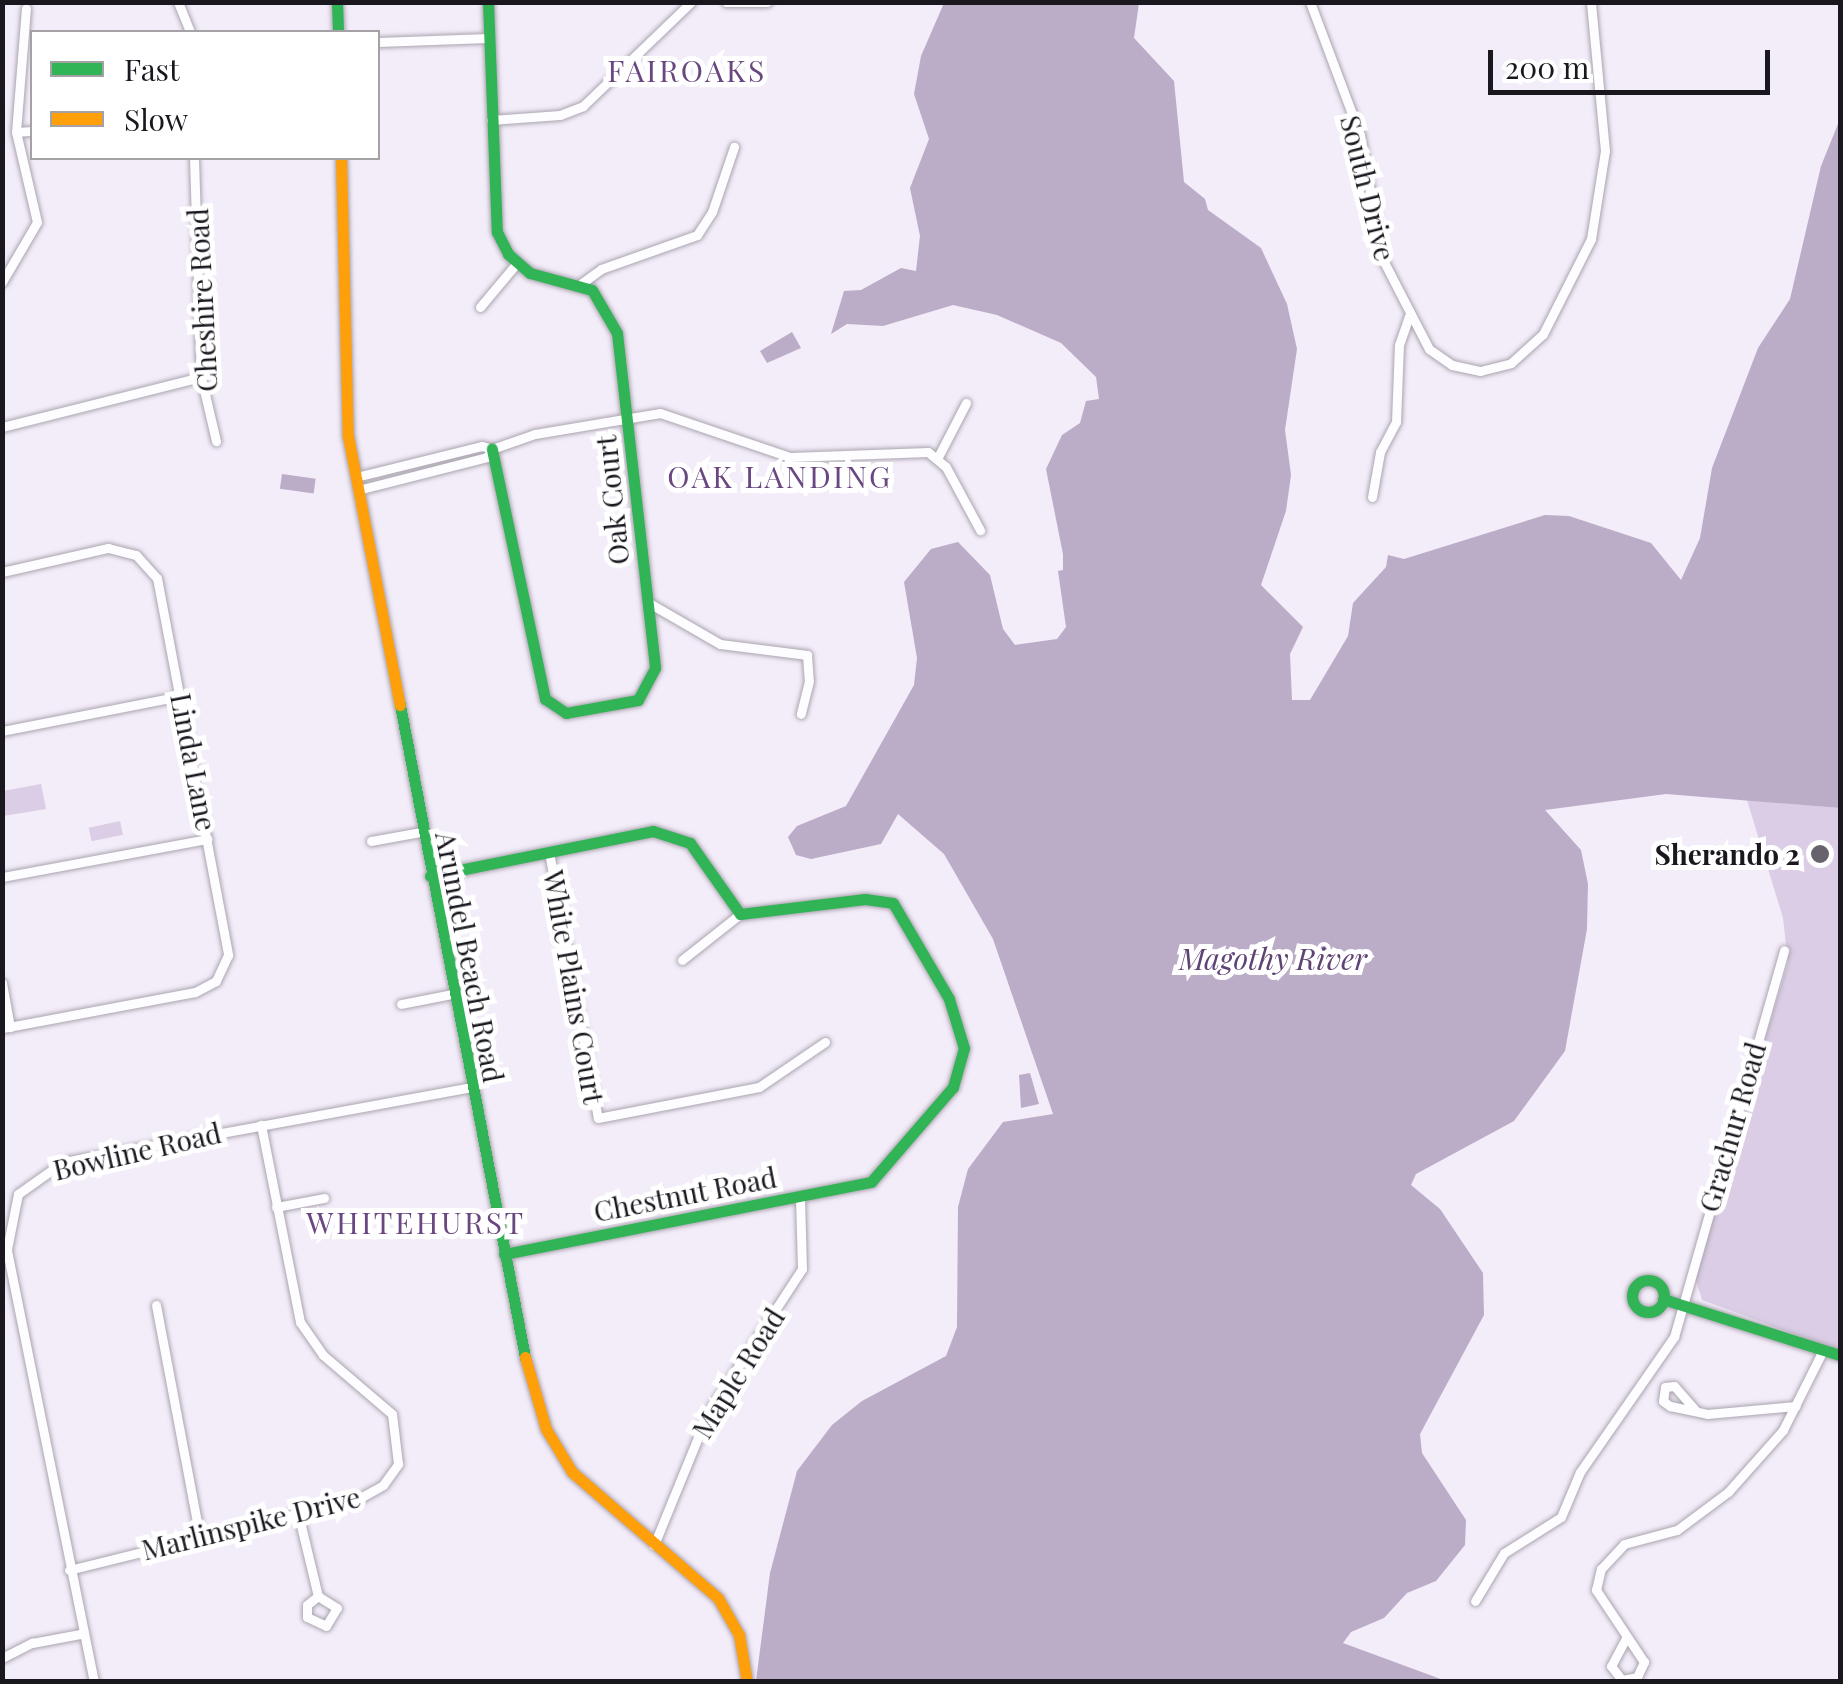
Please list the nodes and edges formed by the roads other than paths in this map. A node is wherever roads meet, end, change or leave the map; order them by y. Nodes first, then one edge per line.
1 (178, 2) edge
2 (337, 2) edge
3 (488, 2) edge
4 (691, 2) edge
5 (726, 2) edge
6 (768, 2) edge
7 (1310, 2) edge
8 (1591, 2) edge
9 (26, 8) dead end
10 (189, 30) edge
11 (338, 30) edge
12 (488, 38) junction
13 (380, 42) edge
14 (490, 120) junction
15 (30, 130) edge
16 (16, 132) junction
17 (734, 147) dead end
18 (194, 160) edge
19 (341, 160) edge
20 (516, 264) junction
21 (2, 282) edge
22 (582, 283) junction
23 (480, 307) dead end
24 (1409, 316) junction
25 (201, 377) junction
26 (966, 403) dead end
27 (628, 414) junction
28 (2, 427) edge
29 (216, 442) dead end
30 (492, 449) junction
31 (938, 457) junction
32 (357, 484) junction
33 (1372, 496) dead end
34 (980, 530) dead end
35 (2, 572) edge
36 (648, 602) junction
37 (182, 696) junction
38 (801, 714) dead end
39 (2, 730) edge
40 (422, 832) junction
41 (208, 839) junction
42 (371, 842) dead end
43 (549, 852) junction
44 (430, 876) junction
45 (2, 878) edge
46 (740, 914) junction
47 (1784, 950) dead end
48 (682, 960) dead end
49 (2, 983) edge
50 (452, 994) junction
51 (401, 1004) dead end
52 (6, 1027) edge
53 (825, 1042) dead end
54 (470, 1087) junction
55 (260, 1124) junction
56 (324, 1198) dead end
57 (800, 1198) junction
58 (276, 1208) junction
59 (504, 1254) junction
60 (1663, 1299) dead end
61 (156, 1305) dead end
62 (1687, 1306) junction
63 (1824, 1350) junction
64 (1840, 1355) edge
65 (1796, 1406) junction
66 (1696, 1411) dead end
67 (298, 1513) junction
68 (200, 1536) junction
69 (654, 1547) junction
70 (69, 1570) junction
71 (318, 1596) dead end
72 (1476, 1601) dead end
73 (80, 1634) junction
74 (1626, 1638) junction
75 (2, 1658) edge
76 (94, 1682) edge
77 (746, 1682) edge

1 - 10 street
2 - 11 street
3 - 12 street
4 - 14 street
5 - 6 street
7 - 24 street, South Drive
8 - 24 street, South Drive
9 - 16 street
12 - 13 street
12 - 14 street
14 - 20 street
15 - 16 street
16 - 21 street
17 - 22 street
18 - 25 street, Cheshire Road
19 - 32 street, Arundel Beach Road
20 - 22 street
20 - 23 street
22 - 27 street, Oak Court
24 - 33 street
25 - 28 street
25 - 29 street, Cheshire Road
26 - 31 street
27 - 30 street
27 - 31 street
27 - 36 street, Oak Court
30 - 32 street
30 - 36 street, Oak Court
31 - 34 street
32 - 40 street, Arundel Beach Road
35 - 37 street, Linda Lane
36 - 38 street
37 - 39 street
37 - 41 street, Linda Lane
40 - 42 street
40 - 44 street, Arundel Beach Road
41 - 45 street
41 - 52 street, Linda Lane
43 - 44 street
43 - 46 street
43 - 53 street, White Plains Court
44 - 50 street, Arundel Beach Road
46 - 48 street
46 - 57 street, Chestnut Road
47 - 62 street, Grachur Road
49 - 52 street
50 - 51 street
50 - 54 street, Arundel Beach Road
54 - 55 street, Bowline Road
54 - 59 street, Arundel Beach Road
55 - 58 street, Marlinspike Drive
55 - 70 street, Bowline Road
56 - 58 street
57 - 59 street, Chestnut Road
57 - 69 street, Maple Road
58 - 67 street, Marlinspike Drive
59 - 69 street, Arundel Beach Road
60 - 62 street
61 - 68 street
62 - 63 street
62 - 72 street, Grachur Road
63 - 64 street
63 - 65 street
65 - 66 street
65 - 74 street
67 - 68 street, Marlinspike Drive
67 - 71 street
68 - 70 street, Marlinspike Drive
69 - 77 street, Arundel Beach Road
70 - 73 street, Bowline Road
73 - 75 street
73 - 76 street, Bowline Road
74 - 74 street

